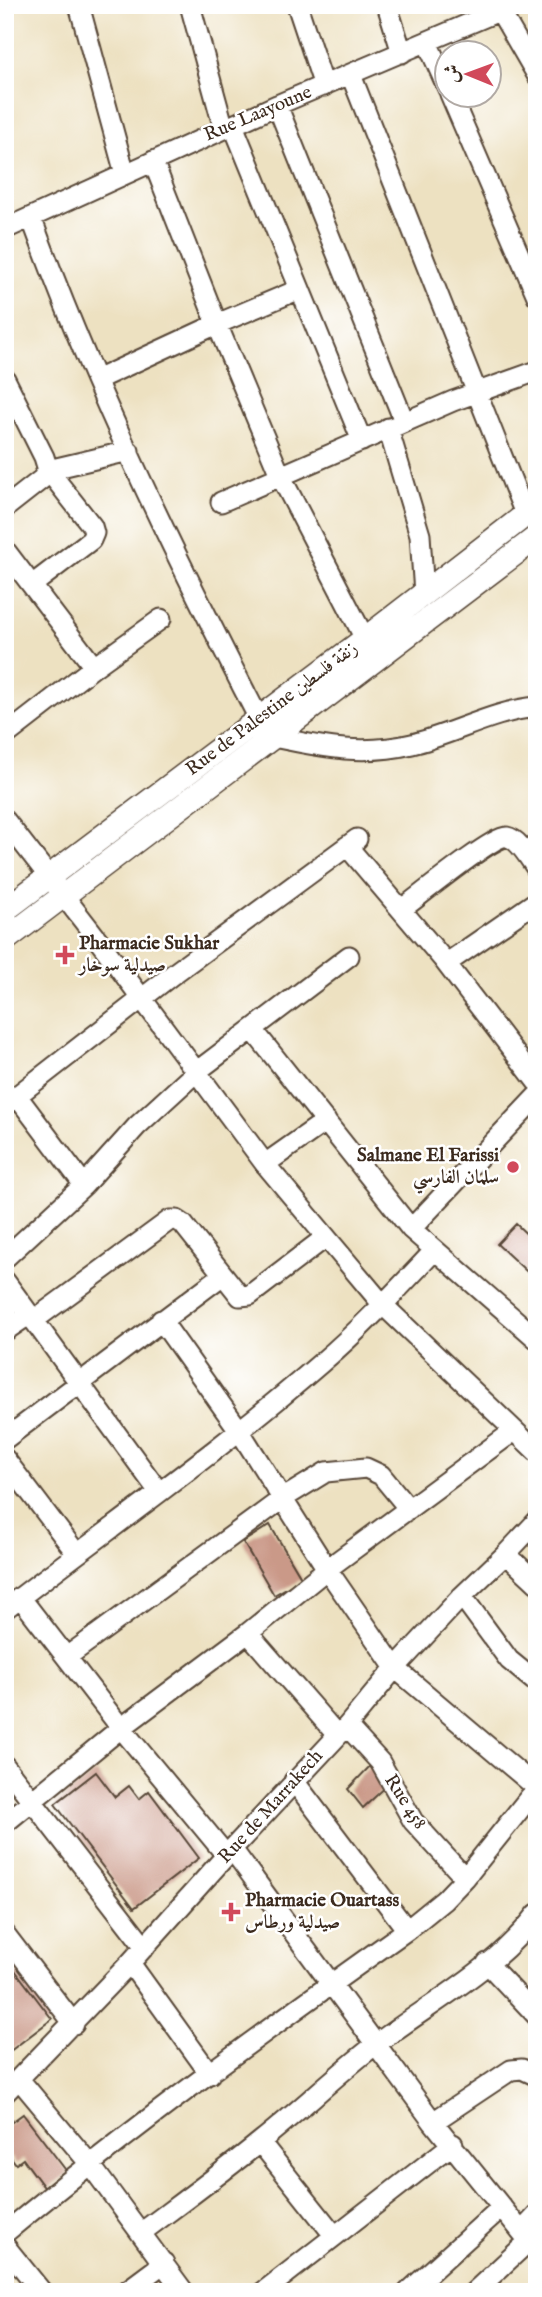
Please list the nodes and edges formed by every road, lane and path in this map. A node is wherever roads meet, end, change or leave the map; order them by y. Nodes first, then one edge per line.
1 (79, 5) edge
2 (190, 5) edge
3 (297, 5) edge
4 (387, 5) edge
5 (507, 8) edge
6 (427, 42) junction
7 (402, 53) junction
8 (434, 58) edge
9 (351, 75) junction
10 (537, 75) edge
11 (324, 86) junction
12 (277, 105) junction
13 (456, 108) edge
14 (229, 127) junction
15 (153, 161) junction
16 (125, 174) junction
17 (31, 217) junction
18 (5, 229) edge
19 (300, 289) junction
20 (537, 296) edge
21 (217, 324) junction
22 (537, 371) edge
23 (5, 380) edge
24 (96, 380) junction
25 (478, 391) junction
26 (396, 424) junction
27 (362, 441) junction
28 (129, 450) junction
29 (48, 470) junction
30 (280, 475) junction
31 (221, 502) dead end
32 (5, 508) edge
33 (531, 510) edge
34 (537, 537) edge
35 (5, 550) edge
36 (32, 586) junction
37 (424, 594) junction
38 (161, 619) dead end
39 (365, 639) junction
40 (94, 667) junction
41 (537, 707) edge
42 (266, 728) junction
43 (5, 736) edge
44 (5, 820) edge
45 (537, 869) edge
46 (49, 877) junction
47 (64, 896) junction
48 (537, 901) edge
49 (402, 909) junction
50 (5, 910) edge
51 (5, 940) edge
52 (349, 956) dead end
53 (447, 963) junction
54 (142, 999) junction
55 (253, 1030) junction
56 (197, 1072) junction
57 (537, 1082) edge
58 (537, 1096) edge
59 (11, 1101) edge
60 (326, 1121) junction
61 (265, 1164) junction
62 (84, 1185) junction
63 (411, 1229) junction
64 (326, 1237) junction
65 (435, 1250) junction
66 (5, 1258) edge
67 (223, 1275) junction
68 (5, 1281) edge
69 (383, 1305) junction
70 (32, 1317) junction
71 (161, 1320) junction
72 (5, 1331) edge
73 (537, 1339) edge
74 (78, 1384) junction
75 (239, 1430) junction
76 (514, 1431) junction
77 (5, 1438) edge
78 (537, 1452) edge
79 (5, 1459) edge
80 (159, 1492) junction
81 (282, 1499) junction
82 (409, 1508) junction
83 (537, 1521) edge
84 (77, 1554) junction
85 (506, 1554) junction
86 (327, 1569) junction
87 (537, 1583) edge
88 (462, 1596) junction
89 (13, 1603) edge
90 (248, 1633) junction
91 (68, 1656) junction
92 (395, 1668) junction
93 (537, 1684) edge
94 (121, 1728) junction
95 (342, 1730) junction
96 (5, 1766) edge
97 (295, 1781) junction
98 (537, 1788) edge
99 (32, 1801) junction
100 (5, 1823) edge
101 (229, 1852) junction
102 (465, 1878) junction
103 (537, 1914) edge
104 (407, 1930) junction
105 (7, 1938) edge
106 (145, 1947) junction
107 (130, 1963) junction
108 (487, 1963) junction
109 (331, 1984) junction
110 (537, 2016) edge
111 (74, 2024) junction
112 (376, 2044) junction
113 (210, 2074) junction
114 (537, 2076) edge
115 (12, 2086) edge
116 (433, 2122) junction
117 (260, 2142) junction
118 (453, 2144) junction
119 (89, 2163) junction
120 (502, 2207) junction
121 (537, 2215) edge
122 (142, 2232) junction
123 (5, 2233) edge
124 (334, 2235) junction
125 (529, 2241) edge
126 (5, 2246) edge
127 (164, 2263) junction
128 (42, 2292) edge
129 (125, 2292) edge
130 (184, 2292) edge
131 (263, 2292) edge
132 (408, 2292) edge
133 (474, 2292) edge

1 - 16 street
2 - 14 street
3 - 11 street
4 - 7 street
5 - 6 street, Rue Laayoune
5 - 10 street
6 - 7 street, Rue Laayoune
6 - 8 street
7 - 9 street, Rue Laayoune
9 - 11 street, Rue Laayoune
9 - 25 street
11 - 12 street, Rue Laayoune
12 - 14 street, Rue Laayoune
12 - 26 street
13 - 20 street
14 - 15 street, Rue Laayoune
14 - 19 street
15 - 16 street, Rue Laayoune
15 - 21 street
16 - 17 street, Rue Laayoune
17 - 18 street, Rue Laayoune
17 - 24 street
19 - 21 street
19 - 27 street
21 - 24 street
21 - 30 street
22 - 25 street
23 - 29 street
24 - 28 street
25 - 26 street
25 - 33 street
26 - 27 street
26 - 37 street
27 - 30 street
28 - 29 street
28 - 42 street
29 - 32 street
29 - 36 street
30 - 31 street
30 - 39 street
33 - 37 main road, Rue de Palestine زنقة فلسطين
34 - 42 main road, Rue de Palestine زنقة فلسطين
35 - 36 street
36 - 40 street
37 - 39 main road, Rue de Palestine زنقة فلسطين
38 - 40 street
39 - 42 main road, Rue de Palestine زنقة فلسطين
40 - 43 street
41 - 42 street
42 - 46 main road, Rue de Palestine زنقة فلسطين
42 - 47 main road, Rue de Palestine زنقة فلسطين
44 - 46 street
45 - 49 street
46 - 47 street
46 - 50 main road, Rue de Palestine زنقة فلسطين
47 - 51 main road, Rue de Palestine زنقة فلسطين
47 - 54 street
48 - 53 street
49 - 53 street
49 - 54 street
52 - 55 street
53 - 57 street
54 - 56 street
54 - 59 street
55 - 56 street
55 - 60 street
56 - 61 street
56 - 62 street
58 - 63 street
59 - 62 street
60 - 61 street
60 - 63 street
61 - 64 street
62 - 66 street
63 - 65 street
64 - 67 street
64 - 69 street
65 - 69 street
65 - 73 street
67 - 70 street
67 - 71 street
68 - 70 street
69 - 75 street
69 - 76 street
70 - 72 street
70 - 74 street
71 - 74 street
71 - 75 street
74 - 77 street
74 - 80 street
75 - 80 street
75 - 81 street
76 - 78 street
76 - 82 street
79 - 84 street
80 - 84 street
81 - 82 street
81 - 86 street
81 - 91 street
82 - 86 street
83 - 85 street, Rue de Marrakech
84 - 89 street
85 - 87 street
85 - 88 street, Rue de Marrakech
86 - 90 street
86 - 92 street
88 - 92 street, Rue de Marrakech
88 - 93 street
89 - 91 street
90 - 94 street
90 - 95 street, Rue 458
91 - 94 street
92 - 95 street, Rue de Marrakech
92 - 98 street
94 - 99 street
94 - 101 street
95 - 97 street, Rue de Marrakech
95 - 102 street, Rue 458
96 - 99 street
97 - 101 street, Rue de Marrakech
97 - 104 street
98 - 102 street
99 - 100 street
99 - 106 street
101 - 106 street, Rue de Marrakech
101 - 109 street
102 - 104 street
103 - 108 street
104 - 109 street
105 - 111 street
106 - 107 street, Rue de Marrakech
107 - 111 street, Rue de Marrakech
107 - 113 street
108 - 110 street
108 - 112 street
109 - 112 street
109 - 113 street
111 - 115 street, Rue de Marrakech
112 - 116 street
112 - 117 street
113 - 119 street
114 - 116 street
115 - 119 street
116 - 118 street
117 - 122 street
117 - 124 street
118 - 120 street
118 - 124 street
119 - 122 street
119 - 123 street
120 - 125 street
120 - 132 street
121 - 125 street
122 - 127 street
124 - 131 street
125 - 133 street
126 - 128 street
127 - 129 street
127 - 130 street

